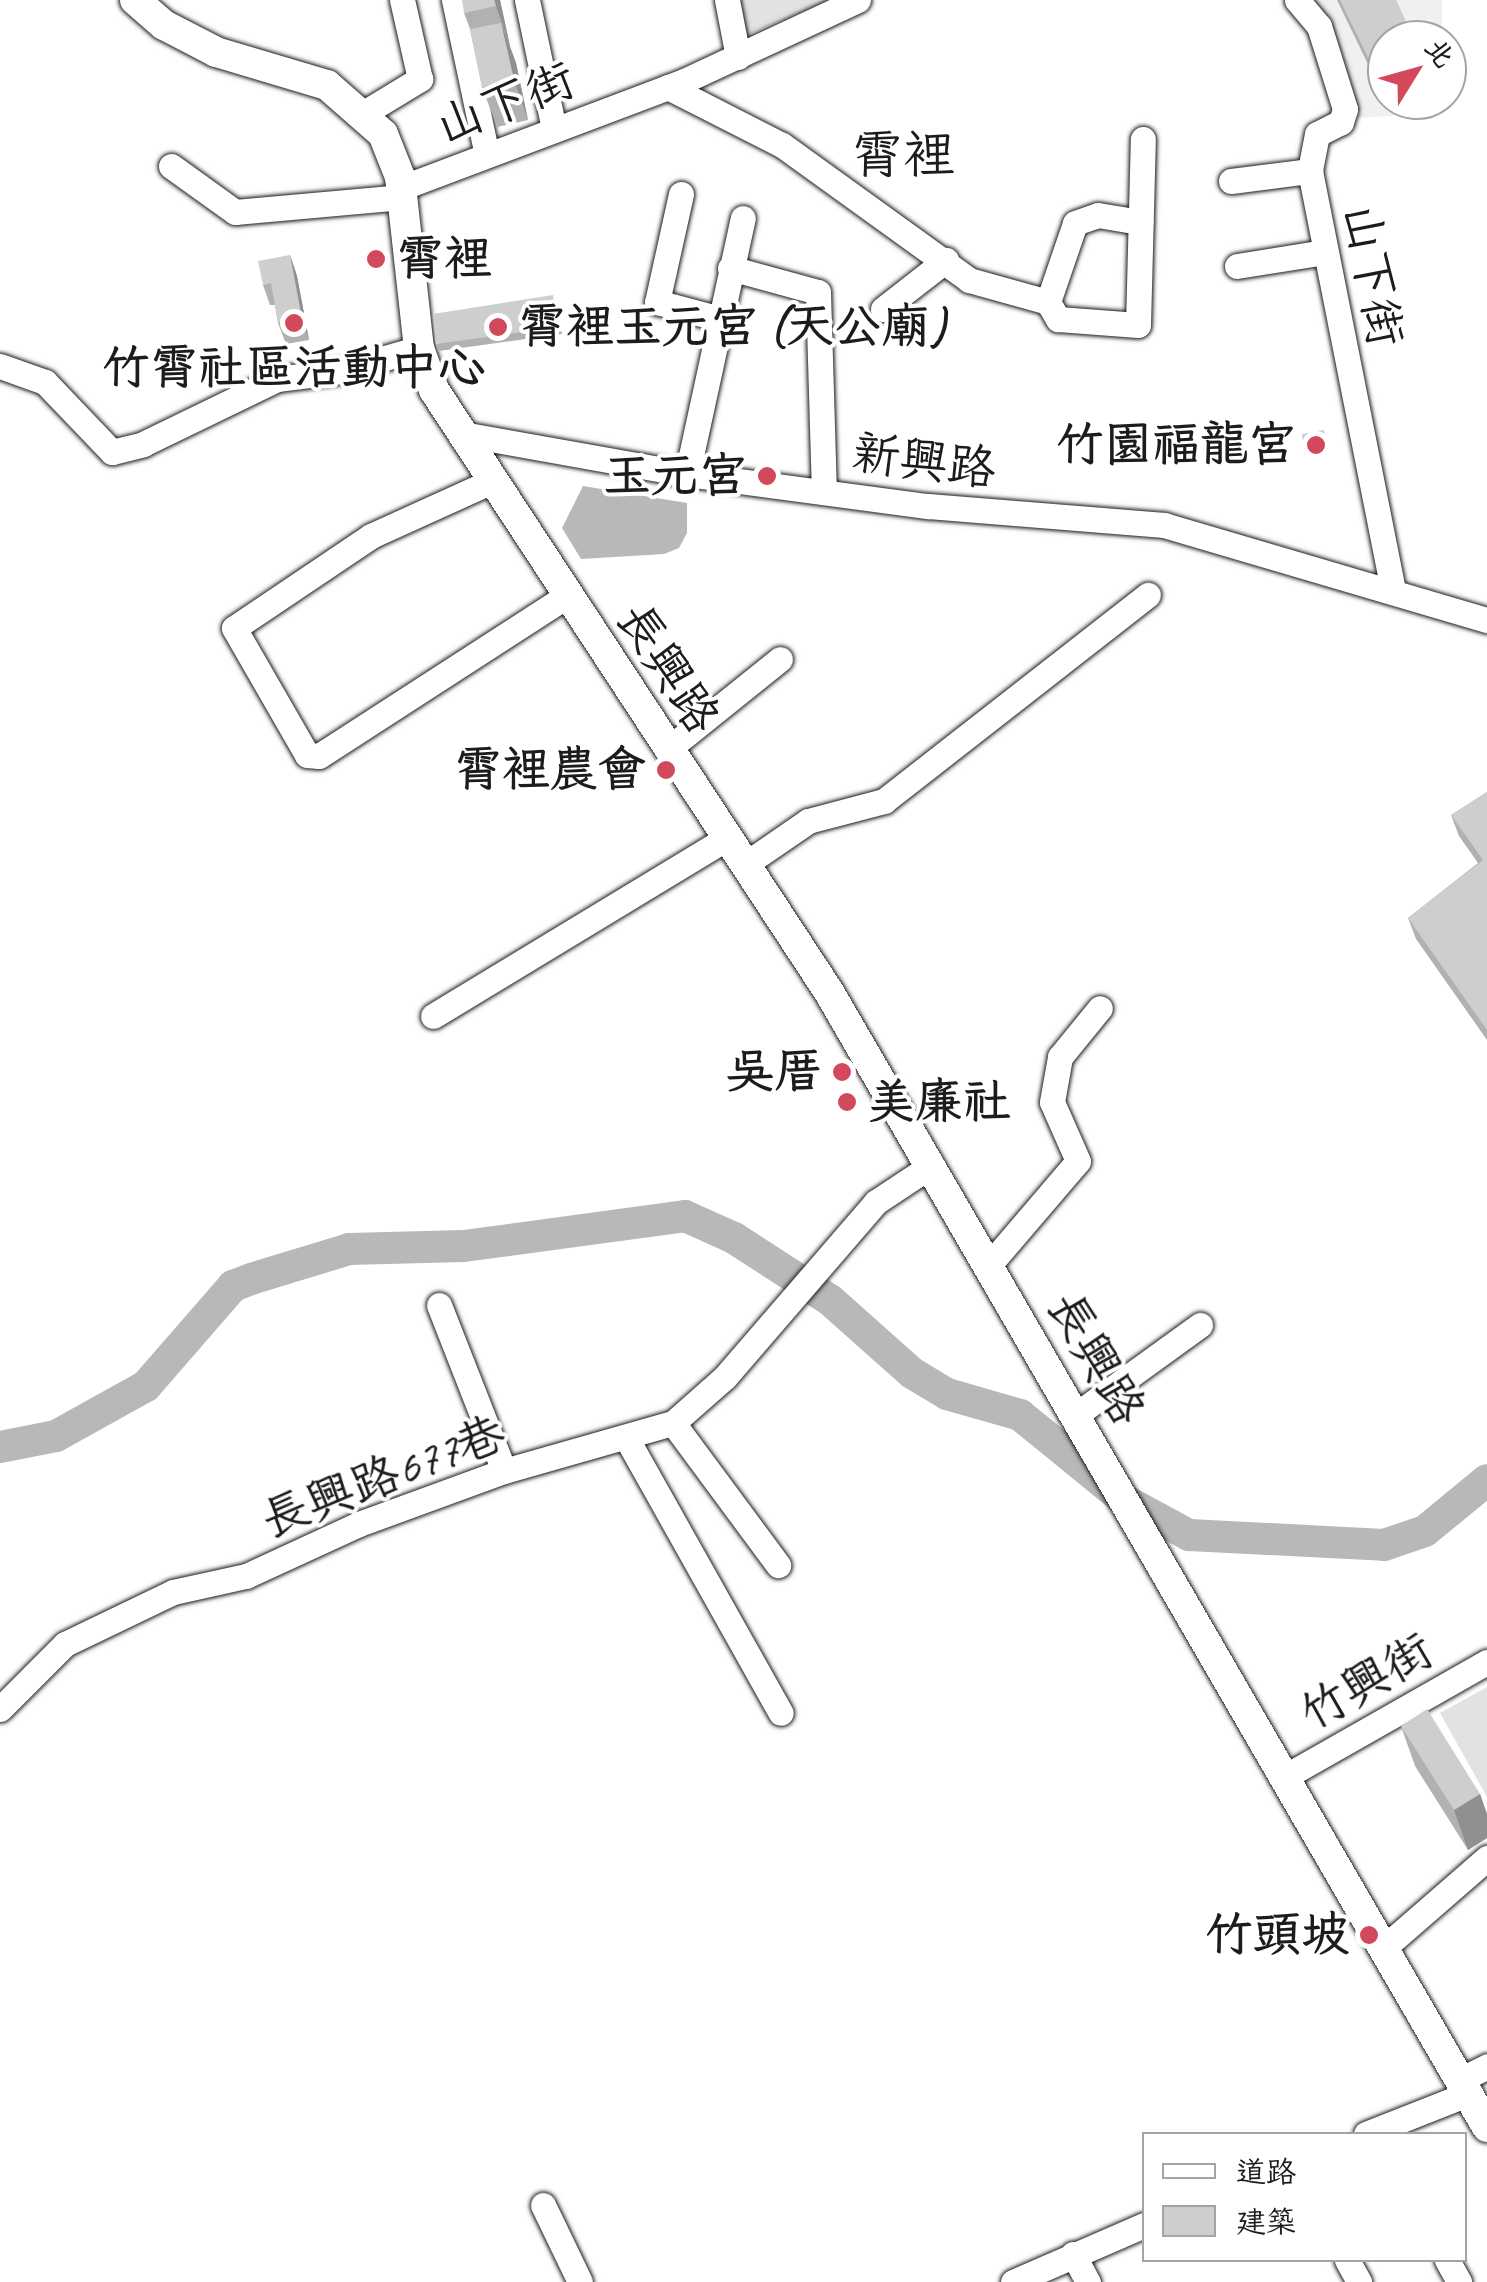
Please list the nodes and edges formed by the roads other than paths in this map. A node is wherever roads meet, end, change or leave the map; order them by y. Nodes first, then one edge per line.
1 (136, 0) edge
2 (402, 0) edge
3 (454, 0) edge
4 (527, 0) edge
5 (726, 0) edge
6 (858, 0) edge
7 (1296, 0) edge
8 (738, 57) junction
9 (668, 87) junction
10 (364, 113) junction
11 (554, 129) junction
12 (1142, 139) dead end
13 (487, 154) junction
14 (171, 166) dead end
15 (1310, 171) junction
16 (1231, 180) dead end
17 (402, 192) junction
18 (680, 194) dead end
19 (742, 218) dead end
20 (1140, 222) junction
21 (1324, 252) junction
22 (946, 260) junction
23 (1238, 266) dead end
24 (730, 268) junction
25 (1048, 302) junction
26 (883, 308) dead end
27 (720, 318) junction
28 (419, 348) junction
29 (0, 366) edge
30 (462, 434) junction
31 (687, 474) junction
32 (492, 481) junction
33 (824, 492) junction
34 (1393, 590) junction
35 (568, 595) junction
36 (1148, 595) dead end
37 (1487, 620) edge
38 (780, 659) dead end
39 (666, 750) junction
40 (728, 836) junction
41 (747, 863) junction
42 (1100, 1008) dead end
43 (433, 1016) dead end
44 (932, 1165) junction
45 (990, 1264) junction
46 (438, 1306) dead end
47 (1200, 1325) dead end
48 (1077, 1414) junction
49 (673, 1423) junction
50 (627, 1439) junction
51 (504, 1471) junction
52 (778, 1565) dead end
53 (1487, 1662) edge
54 (0, 1709) edge
55 (781, 1713) dead end
56 (1288, 1775) junction
57 (1487, 1858) edge
58 (1387, 1945) junction
59 (1473, 2080) edge
60 (1487, 2127) edge
61 (1378, 2132) edge
62 (543, 2205) dead end
63 (1142, 2226) edge
64 (1073, 2254) junction
65 (580, 2282) edge
66 (1014, 2282) edge
67 (1088, 2282) edge

1 - 10 main road, 長興路
2 - 10 street
3 - 13 street
4 - 11 street
5 - 8 street
6 - 8 street, 山下街
7 - 15 street, 山下街
8 - 9 street, 山下街
9 - 11 street, 山下街
9 - 22 street
10 - 17 main road, 長興路
11 - 13 street, 山下街
12 - 20 street
13 - 17 street, 山下街
14 - 17 street, 山下街
15 - 16 street
15 - 21 street, 山下街
17 - 28 main road, 長興路
18 - 27 street
19 - 24 street
20 - 25 street
20 - 25 street
21 - 23 street
21 - 34 street, 山下街
22 - 25 street
22 - 26 street
24 - 27 street
24 - 33 street
27 - 31 street
28 - 29 street
28 - 30 main road, 長興路
30 - 31 street, 新興路
30 - 32 main road, 長興路
31 - 33 street, 新興路
32 - 35 main road, 長興路
32 - 35 street
33 - 34 street, 新興路
34 - 37 street, 新興路
35 - 39 main road, 長興路
36 - 41 street
38 - 39 street
39 - 40 main road, 長興路
40 - 41 main road, 長興路
40 - 43 street
41 - 44 main road, 長興路
42 - 45 street
44 - 45 main road, 長興路
44 - 49 street, 長興路677巷
45 - 48 main road, 長興路
46 - 51 street
47 - 48 street
48 - 56 main road, 長興路
49 - 50 street, 長興路677巷
49 - 52 street
50 - 51 street, 長興路677巷
50 - 55 street
51 - 54 street, 長興路677巷
53 - 56 street, 竹興街
56 - 58 main road
57 - 58 street
58 - 59 main road
59 - 60 main road
59 - 61 street
62 - 65 street
63 - 64 street
64 - 66 street
64 - 67 street

